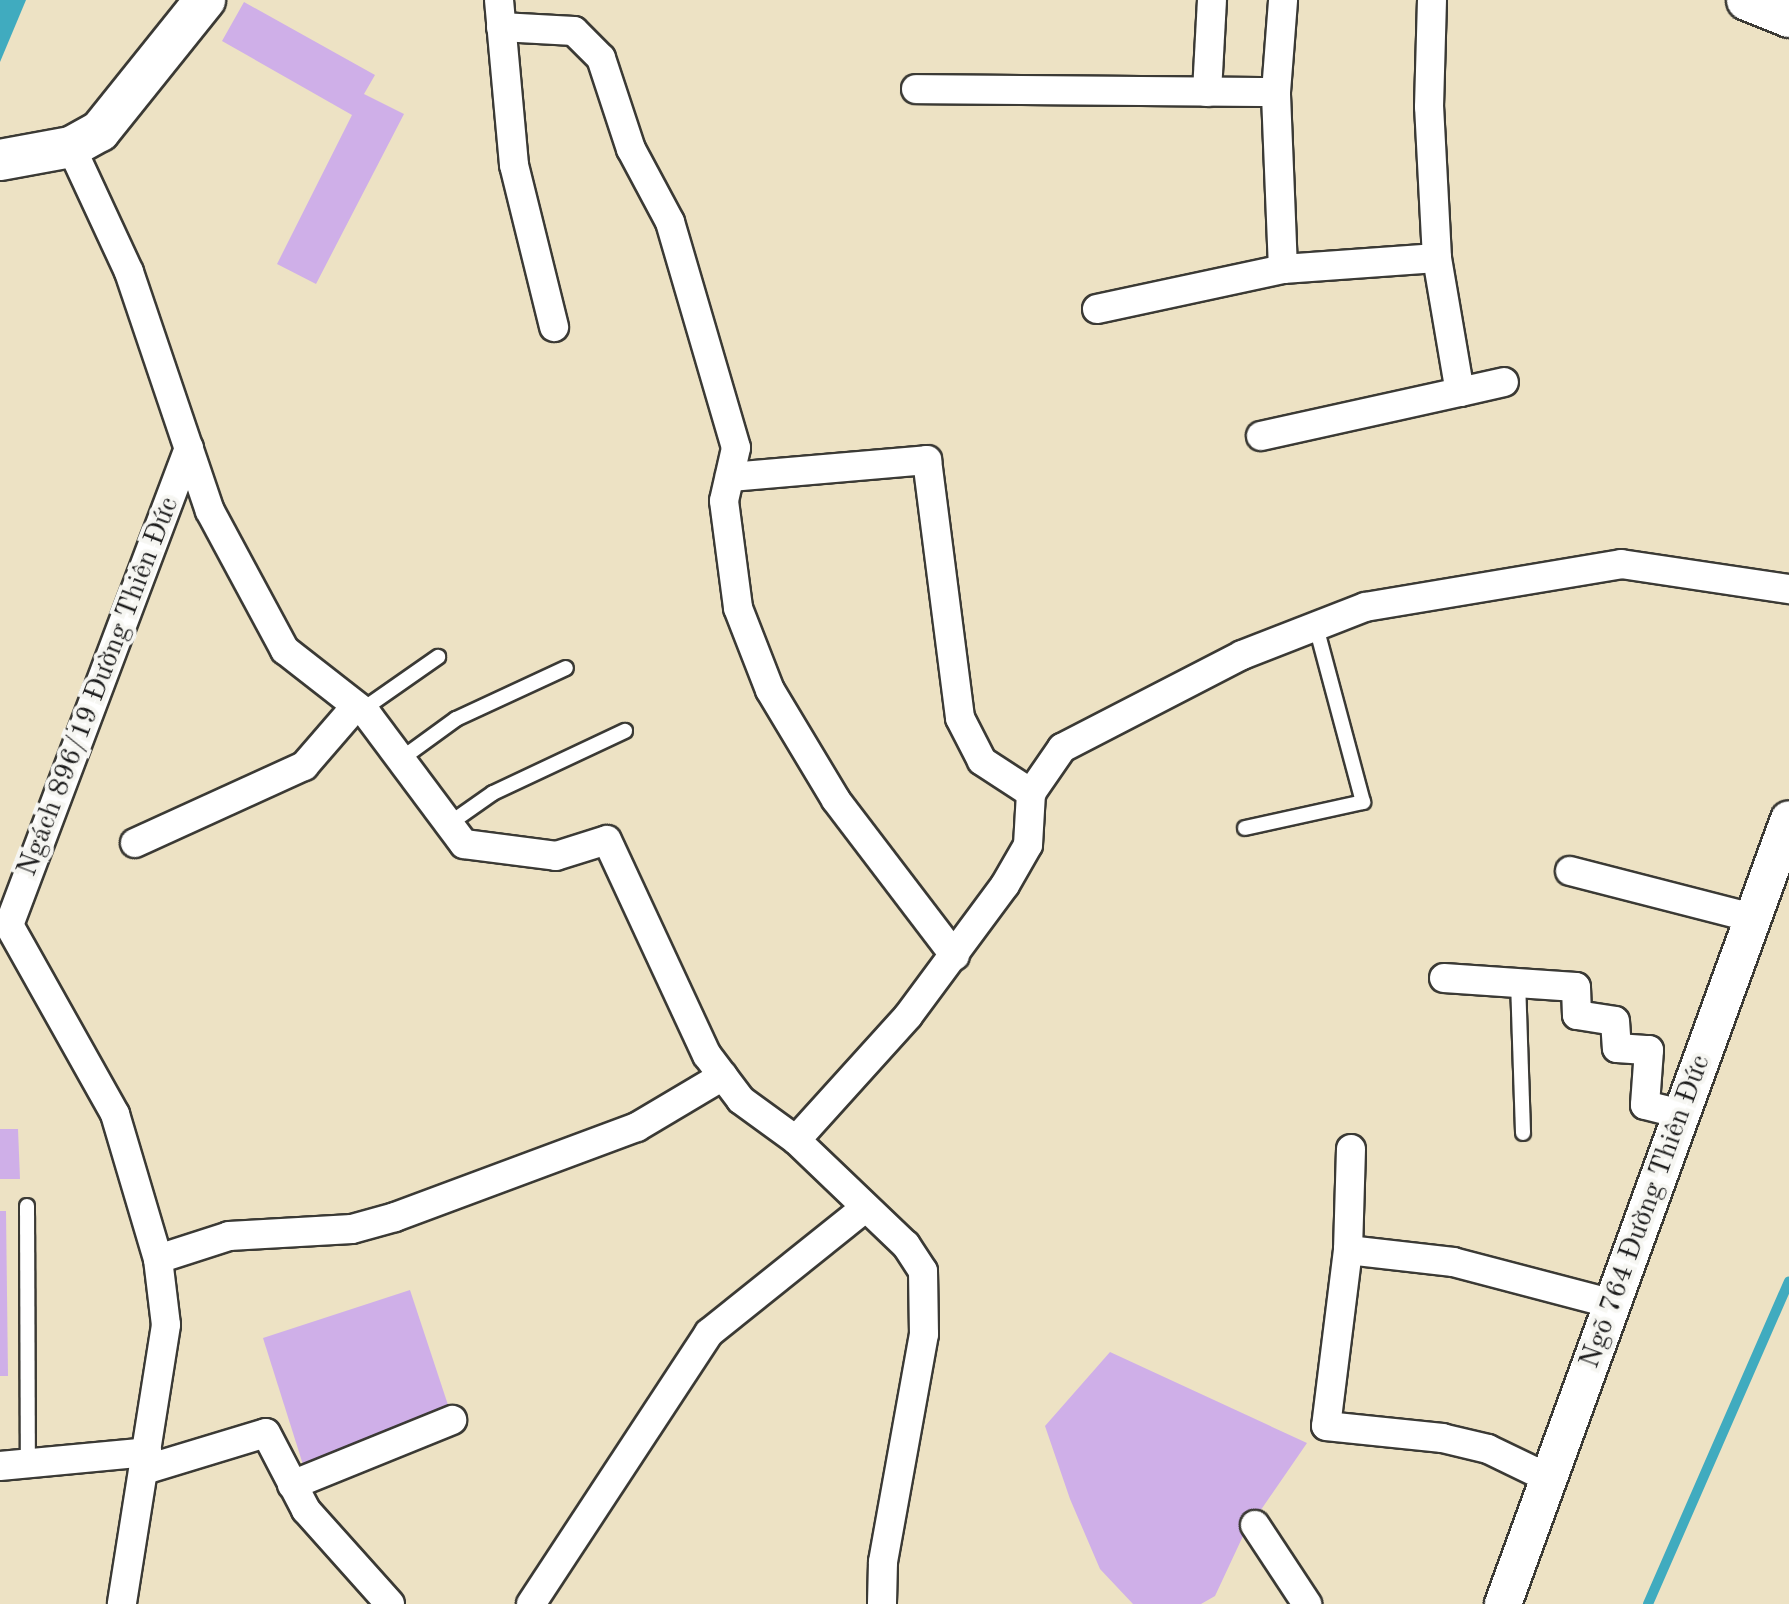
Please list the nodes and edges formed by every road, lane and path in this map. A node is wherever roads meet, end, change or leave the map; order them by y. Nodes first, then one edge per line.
1 (205, 0) edge
2 (1212, 0) edge
3 (1283, 0) edge
4 (1432, 0) edge
5 (1747, 0) edge
6 (500, 14) edge
7 (1789, 17) edge
8 (916, 89) dead end
9 (1207, 92) junction
10 (1276, 92) junction
11 (71, 147) junction
12 (0, 160) edge
13 (1437, 258) junction
14 (1283, 269) junction
15 (1097, 309) dead end
16 (554, 327) dead end
17 (1504, 382) dead end
18 (1460, 392) junction
19 (1261, 436) dead end
20 (189, 448) junction
21 (730, 477) junction
22 (1789, 589) edge
23 (1316, 626) junction
24 (438, 657) dead end
25 (566, 668) dead end
26 (359, 708) junction
27 (625, 731) dead end
28 (401, 759) junction
29 (1031, 793) junction
30 (1789, 819) edge
31 (446, 826) junction
32 (1245, 828) dead end
33 (135, 843) dead end
34 (1570, 871) dead end
35 (1753, 918) junction
36 (4, 926) edge
37 (955, 956) junction
38 (1444, 978) dead end
39 (1518, 981) junction
40 (723, 1076) junction
41 (1682, 1114) junction
42 (1523, 1133) dead end
43 (796, 1140) junction
44 (1351, 1149) dead end
45 (27, 1206) dead end
46 (864, 1209) junction
47 (1348, 1250) junction
48 (158, 1259) junction
49 (1613, 1304) junction
50 (452, 1420) dead end
51 (145, 1461) junction
52 (14, 1465) edge
53 (1548, 1478) junction
54 (292, 1485) junction
55 (1255, 1525) dead end
56 (122, 1604) edge
57 (390, 1604) edge
58 (531, 1604) edge
59 (882, 1604) edge
60 (1307, 1604) edge
61 (1503, 1604) edge

1 - 11 main road
2 - 9 street
3 - 10 street
4 - 13 street
5 - 7 main road
6 - 16 street
6 - 21 street
8 - 9 street
9 - 10 street
10 - 14 street
11 - 12 main road
11 - 20 street
13 - 14 street
13 - 18 street
14 - 15 street
17 - 18 street
18 - 19 street
20 - 26 street
20 - 36 street, Ngách 896/19 Đường Thiên Đức
21 - 29 street
21 - 37 street
22 - 23 street
23 - 29 street
23 - 32 lane
24 - 26 lane
25 - 28 lane
26 - 28 street
26 - 33 street
27 - 31 lane
28 - 31 street
29 - 37 street
30 - 35 street, Ngõ 764 Đường Thiên Đức
31 - 40 street
34 - 35 street
35 - 41 street, Ngõ 764 Đường Thiên Đức
36 - 48 street
37 - 43 street
38 - 39 street
39 - 41 street
39 - 42 lane
40 - 43 street
40 - 48 street
41 - 49 street, Ngõ 764 Đường Thiên Đức
43 - 46 street
44 - 47 street
45 - 52 lane
46 - 58 street
46 - 59 street
47 - 49 street
47 - 53 street
48 - 51 street
49 - 53 street, Ngõ 764 Đường Thiên Đức
50 - 54 street
51 - 52 street
51 - 54 street
51 - 56 street
53 - 61 street, Ngõ 764 Đường Thiên Đức
54 - 57 street
55 - 60 street

